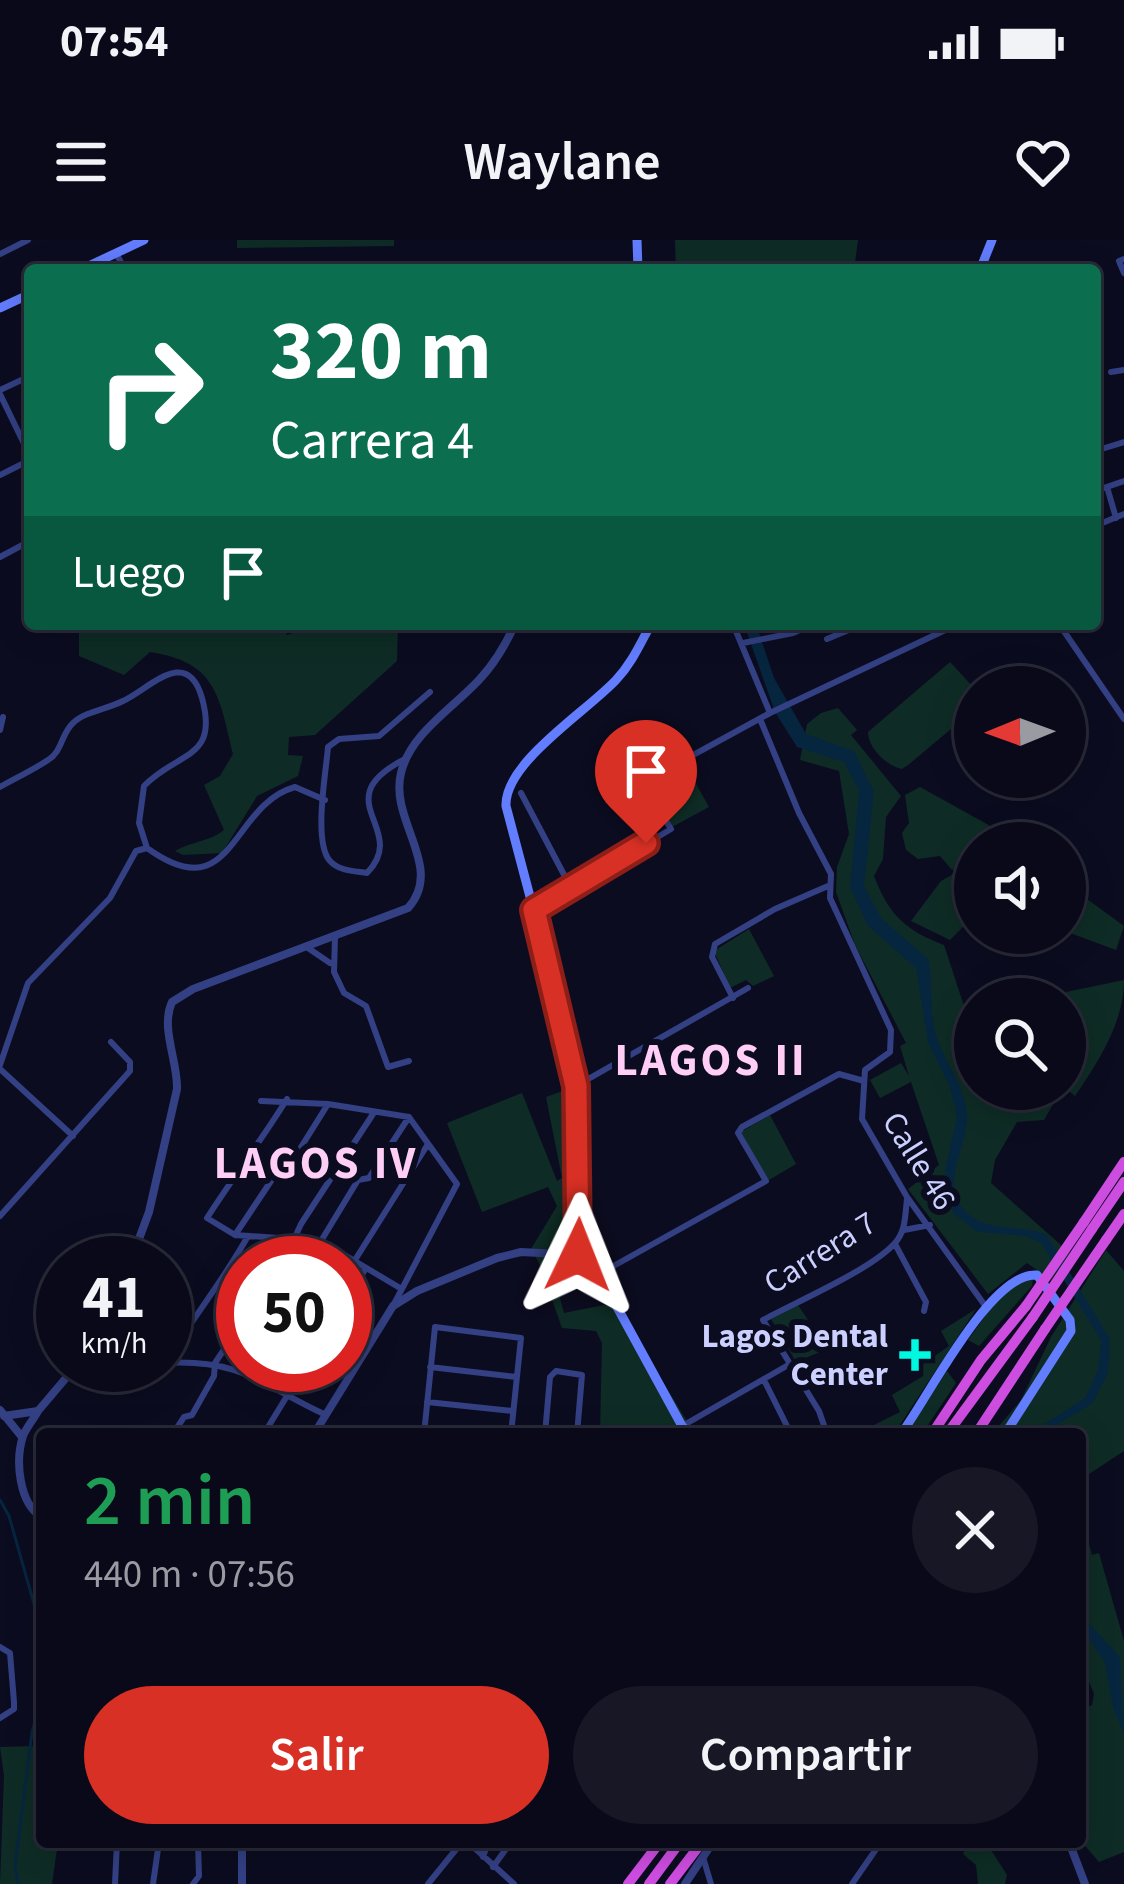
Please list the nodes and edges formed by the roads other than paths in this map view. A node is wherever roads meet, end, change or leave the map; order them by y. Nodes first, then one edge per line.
1 (28, 240) edge
2 (143, 240) edge
3 (127, 244) edge
4 (116, 253) junction
5 (0, 254) edge
6 (1122, 260) edge
7 (93, 264) edge
8 (122, 264) edge
9 (1124, 273) edge
10 (1124, 370) edge
11 (1111, 372) dead end
12 (0, 392) edge
13 (24, 445) edge
14 (1124, 481) edge
15 (1107, 487) junction
16 (1101, 488) edge
17 (1120, 516) edge
18 (511, 630) edge
19 (648, 630) edge
20 (737, 630) edge
21 (794, 630) edge
22 (849, 630) edge
23 (945, 630) edge
24 (1063, 630) edge
25 (827, 639) dead end
26 (746, 642) junction
27 (430, 692) dead end
28 (772, 713) junction
29 (3, 717) dead end
30 (760, 719) junction
31 (1124, 719) edge
32 (0, 730) edge
33 (407, 758) junction
34 (0, 787) edge
35 (521, 793) dead end
36 (325, 800) junction
37 (139, 824) junction
38 (147, 848) junction
39 (136, 851) junction
40 (828, 886) junction
41 (572, 888) junction
42 (534, 910) junction
43 (335, 935) junction
44 (308, 948) junction
45 (332, 964) junction
46 (748, 988) dead end
47 (733, 998) junction
48 (111, 1042) dead end
49 (409, 1061) dead end
50 (0, 1067) edge
51 (864, 1081) junction
52 (576, 1086) junction
53 (287, 1100) junction
54 (261, 1101) dead end
55 (328, 1104) junction
56 (374, 1112) junction
57 (409, 1117) junction
58 (73, 1136) junction
59 (428, 1144) junction
60 (1124, 1166) edge
61 (1124, 1182) edge
62 (907, 1197) junction
63 (1112, 1201) junction
64 (0, 1216) edge
65 (1123, 1217) edge
66 (930, 1225) junction
67 (1088, 1226) junction
68 (904, 1230) junction
69 (249, 1234) junction
70 (235, 1235) junction
71 (140, 1236) edge
72 (265, 1236) edge
73 (298, 1236) edge
74 (329, 1236) edge
75 (370, 1236) edge
76 (895, 1244) junction
77 (578, 1255) junction
78 (372, 1271) edge
79 (599, 1274) junction
80 (400, 1288) junction
81 (979, 1295) joint
82 (990, 1302) junction
83 (393, 1306) junction
84 (924, 1311) dead end
85 (1030, 1311) junction
86 (192, 1319) edge
87 (216, 1361) edge
88 (192, 1364) edge
89 (214, 1364) junction
90 (790, 1364) junction
91 (430, 1367) junction
92 (516, 1377) junction
93 (764, 1380) junction
94 (54, 1392) edge
95 (281, 1392) edge
96 (286, 1392) edge
97 (287, 1396) junction
98 (427, 1402) junction
99 (38, 1411) junction
100 (513, 1411) junction
101 (2, 1413) edge
102 (326, 1415) junction
103 (177, 1428) edge
104 (267, 1428) edge
105 (318, 1428) edge
106 (425, 1428) edge
107 (512, 1428) edge
108 (546, 1428) edge
109 (578, 1428) edge
110 (686, 1428) edge
111 (690, 1428) edge
112 (788, 1428) edge
113 (825, 1428) edge
114 (906, 1428) edge
115 (936, 1428) edge
116 (951, 1428) edge
117 (980, 1428) edge
118 (1009, 1428) edge
119 (22, 1437) junction
120 (36, 1513) edge
121 (0, 1647) edge
122 (3, 1717) edge
123 (117, 1848) edge
124 (158, 1848) edge
125 (198, 1848) edge
126 (242, 1848) edge
127 (460, 1848) edge
128 (472, 1848) edge
129 (486, 1848) edge
130 (507, 1848) edge
131 (656, 1848) edge
132 (676, 1848) edge
133 (697, 1848) edge
134 (709, 1848) edge
135 (877, 1848) edge
136 (1072, 1848) edge
137 (483, 1857) junction
138 (703, 1857) junction
139 (494, 1867) junction
140 (430, 1883) edge
141 (115, 1884) edge
142 (153, 1884) edge
143 (193, 1884) edge
144 (242, 1884) edge
145 (514, 1884) edge
146 (628, 1884) edge
147 (650, 1884) edge
148 (670, 1884) edge
149 (685, 1884) edge
150 (711, 1884) edge
151 (852, 1884) edge
152 (1085, 1884) edge

1 - 5 street
2 - 3 main road
3 - 4 main road
4 - 7 main road
4 - 8 street
6 - 9 street
10 - 11 street
12 - 13 street
14 - 15 street
15 - 16 street
15 - 17 street
18 - 33 street
19 - 42 main road
20 - 26 street
21 - 26 street
22 - 25 street
23 - 28 street
24 - 31 street
26 - 28 street
27 - 36 street
28 - 30 street
29 - 32 street
30 - 40 street
30 - 41 street
33 - 36 street
33 - 43 street
34 - 37 street
35 - 41 street
36 - 38 street
37 - 38 street
37 - 39 street
38 - 39 street
39 - 50 street
40 - 47 street
40 - 51 street, Calle 46
41 - 42 street
42 - 52 main road
43 - 44 street
43 - 45 street
44 - 45 street
44 - 71 street
45 - 49 street
46 - 47 street
47 - 52 street
48 - 58 street
50 - 58 street
51 - 62 street, Calle 46
51 - 79 street
52 - 77 main road
53 - 54 street
53 - 55 street
53 - 70 street
55 - 56 street
55 - 70 street
56 - 57 street
56 - 73 street
57 - 59 street
57 - 74 street
58 - 64 street
59 - 75 street
59 - 80 street
60 - 63 highway
60 - 67 highway
61 - 63 highway
62 - 66 street, Calle 46
62 - 68 street, Carrera 7
63 - 67 highway
65 - 117 highway, bridge
66 - 68 street, Carrera 7
66 - 81 street, Calle 46
67 - 85 highway, bridge
68 - 76 street, Carrera 7
69 - 70 street
69 - 72 street
69 - 86 street
76 - 84 street
76 - 90 street, Carrera 7
77 - 79 main road
77 - 83 street
78 - 80 street
79 - 110 main road
80 - 83 street
81 - 82 main road
82 - 114 main road
82 - 118 main road
83 - 102 street
85 - 115 highway
85 - 116 highway
87 - 89 street
88 - 89 street
89 - 103 street
90 - 93 street
90 - 113 street
91 - 92 street
91 - 92 street
91 - 98 street
92 - 100 street
93 - 111 street
93 - 112 street
94 - 99 street
95 - 97 street
96 - 97 street
97 - 102 street
97 - 104 street
98 - 100 street
98 - 106 street
99 - 101 street
99 - 119 street
100 - 107 street
101 - 119 street
102 - 105 street
108 - 109 street
119 - 120 street
121 - 122 street
123 - 141 street
124 - 142 street
125 - 143 street
126 - 144 street
127 - 140 street
128 - 137 street
129 - 137 street
130 - 139 street
131 - 146 highway
132 - 147 highway
133 - 148 highway
134 - 138 street
135 - 151 street
136 - 152 street
137 - 139 street
138 - 149 street
138 - 150 street
139 - 145 street

